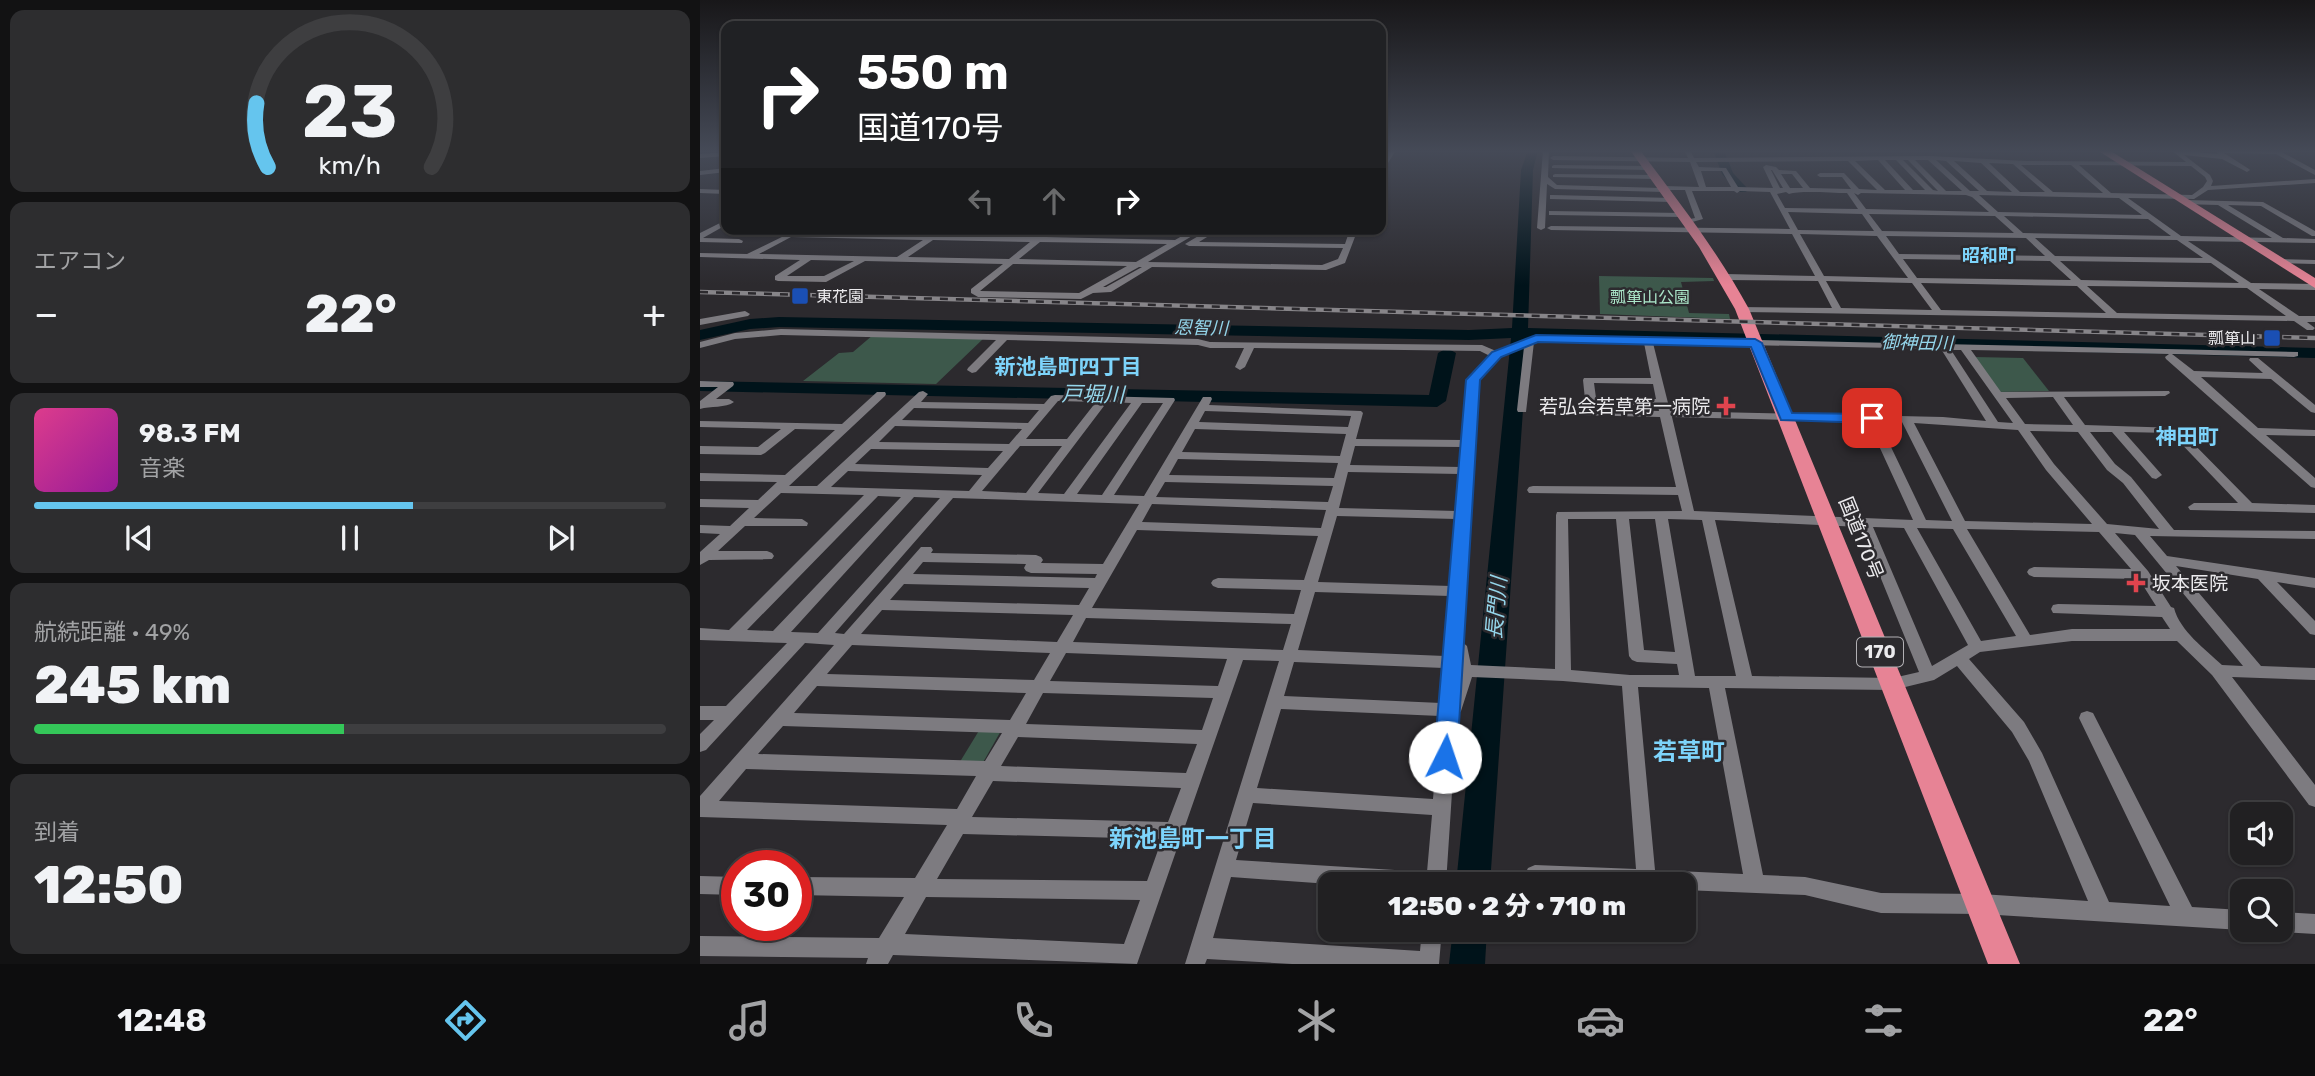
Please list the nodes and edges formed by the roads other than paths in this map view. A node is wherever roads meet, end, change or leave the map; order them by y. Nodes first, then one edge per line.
1 (1544, 195) edge
2 (1608, 195) edge
3 (1613, 195) edge
4 (1669, 195) edge
5 (1690, 195) edge
6 (1777, 195) edge
7 (1855, 195) edge
8 (1972, 195) edge
9 (2052, 195) edge
10 (2172, 195) edge
11 (2197, 195) edge
12 (2110, 196) joint
13 (1553, 197) dead end
14 (2121, 197) junction
15 (1608, 198) junction
16 (2178, 199) junction
17 (2218, 202) junction
18 (1783, 210) junction
19 (1863, 212) junction
20 (1552, 213) dead end
21 (1611, 214) junction
22 (1997, 214) junction
23 (2150, 217) junction
24 (1689, 222) junction
25 (700, 225) edge
26 (721, 226) edge
27 (721, 227) edge
28 (1541, 228) dead end
29 (1551, 228) dead end
30 (1613, 229) junction
31 (1794, 232) junction
32 (1880, 234) junction
33 (2023, 234) junction
34 (2315, 234) edge
35 (1043, 235) edge
36 (1189, 235) edge
37 (1205, 235) edge
38 (1352, 235) edge
39 (933, 236) junction
40 (700, 238) edge
41 (2179, 238) junction
42 (1038, 239) junction
43 (2243, 240) junction
44 (2282, 240) junction
45 (739, 241) dead end
46 (2315, 241) edge
47 (1177, 242) junction
48 (1189, 244) junction
49 (1348, 246) junction
50 (700, 256) edge
51 (1897, 256) junction
52 (748, 257) junction
53 (808, 258) junction
54 (2052, 258) junction
55 (861, 260) junction
56 (898, 261) junction
57 (2211, 261) junction
58 (2279, 261) junction
59 (2315, 262) edge
60 (1008, 263) junction
61 (1134, 266) junction
62 (1150, 266) junction
63 (1726, 277) junction
64 (1820, 278) junction
65 (1914, 280) junction
66 (2079, 282) junction
67 (2247, 285) junction
68 (2315, 285) edge
69 (1091, 290) junction
70 (1776, 296) dead end
71 (1742, 309) junction
72 (1782, 309) junction
73 (1838, 310) junction
74 (1938, 312) junction
75 (700, 314) edge
76 (745, 314) junction
77 (2114, 315) junction
78 (2296, 318) junction
79 (700, 322) edge
80 (2312, 323) edge
81 (700, 331) edge
82 (735, 336) junction
83 (1004, 338) junction
84 (1754, 340) junction
85 (1647, 341) junction
86 (1528, 342) junction
87 (702, 345) edge
88 (1251, 345) junction
89 (1944, 347) junction
90 (1964, 347) junction
91 (2168, 350) junction
92 (2289, 351) dead end
93 (1499, 353) junction
94 (2254, 359) dead end
95 (1240, 367) dead end
96 (972, 370) dead end
97 (2190, 374) junction
98 (2274, 376) junction
99 (1658, 381) junction
100 (700, 384) edge
101 (2165, 393) dead end
102 (881, 394) dead end
103 (923, 394) dead end
104 (2056, 394) junction
105 (1998, 395) junction
106 (1104, 399) junction
107 (1139, 399) junction
108 (729, 402) dead end
109 (701, 404) edge
110 (911, 405) junction
111 (1047, 407) junction
112 (1591, 407) junction
113 (1665, 408) junction
114 (1522, 410) dead end
115 (2315, 410) edge
116 (1574, 412) dead end
117 (1786, 417) junction
118 (1872, 418) junction
119 (1906, 419) junction
120 (892, 423) junction
121 (700, 424) edge
122 (1994, 424) junction
123 (1191, 425) junction
124 (792, 426) junction
125 (1031, 426) junction
126 (846, 427) junction
127 (2021, 427) junction
128 (2082, 428) junction
129 (2115, 429) junction
130 (2255, 431) junction
131 (2315, 433) edge
132 (1351, 437) junction
133 (1070, 443) junction
134 (1467, 444) junction
135 (869, 445) junction
136 (1015, 445) junction
137 (700, 450) edge
138 (1174, 455) junction
139 (845, 467) junction
140 (1343, 470) junction
141 (992, 471) junction
142 (1465, 471) junction
143 (2156, 475) dead end
144 (700, 477) edge
145 (1160, 478) junction
146 (790, 479) junction
147 (2315, 484) edge
148 (779, 489) junction
149 (1533, 490) dead end
150 (819, 491) junction
151 (1683, 491) junction
152 (874, 493) junction
153 (910, 494) junction
154 (949, 495) junction
155 (971, 496) junction
156 (1028, 498) junction
157 (1067, 499) junction
158 (1105, 500) junction
159 (1146, 502) junction
160 (700, 503) edge
161 (762, 505) junction
162 (2194, 507) dead end
163 (2249, 507) junction
164 (1333, 509) junction
165 (2315, 509) edge
166 (1463, 515) junction
167 (1622, 515) junction
168 (1661, 515) junction
169 (1689, 515) junction
170 (1708, 516) junction
171 (1828, 522) junction
172 (802, 523) dead end
173 (1865, 523) junction
174 (1915, 524) junction
175 (1959, 525) junction
176 (738, 526) junction
177 (1131, 526) junction
178 (2103, 528) junction
179 (700, 529) edge
180 (1325, 532) junction
181 (2140, 533) junction
182 (2170, 534) junction
183 (2315, 535) edge
184 (923, 553) joint
185 (767, 556) dead end
186 (702, 557) edge
187 (2164, 560) junction
188 (1106, 569) junction
189 (2034, 572) dead end
190 (2143, 574) junction
191 (2262, 575) junction
192 (898, 579) junction
193 (1098, 583) junction
194 (1218, 583) dead end
195 (2315, 583) edge
196 (1309, 586) junction
197 (1457, 591) junction
198 (876, 605) junction
199 (2058, 609) dead end
200 (1081, 611) junction
201 (2169, 612) junction
202 (1298, 619) junction
203 (2315, 630) edge
204 (700, 634) edge
205 (733, 635) junction
206 (2181, 635) junction
207 (777, 637) junction
208 (801, 638) junction
209 (822, 638) junction
210 (846, 639) junction
211 (2026, 640) junction
212 (1060, 647) junction
213 (1977, 647) junction
214 (1237, 654) junction
215 (1287, 655) junction
216 (1959, 657) junction
217 (1685, 658) junction
218 (1459, 666) junction
219 (2218, 671) junction
220 (2258, 673) junction
221 (2315, 674) edge
222 (1563, 675) junction
223 (1928, 676) junction
224 (811, 680) junction
225 (1630, 681) junction
226 (1688, 682) junction
227 (1745, 682) junction
228 (1716, 683) junction
229 (1893, 684) junction
230 (1038, 687) junction
231 (1223, 692) junction
232 (1273, 702) junction
233 (1449, 710) junction
234 (700, 713) edge
235 (728, 713) junction
236 (2087, 718) dead end
237 (777, 719) junction
238 (1013, 729) junction
239 (1447, 732) junction
240 (1208, 737) junction
241 (700, 745) edge
242 (741, 761) junction
243 (988, 771) junction
244 (1193, 781) junction
245 (1246, 795) junction
246 (2315, 799) edge
247 (1441, 808) junction
248 (700, 809) edge
249 (959, 821) junction
250 (1176, 831) junction
251 (1225, 868) junction
252 (1437, 872) edge
253 (1645, 872) edge
254 (1318, 875) edge
255 (1696, 881) edge
256 (1755, 884) junction
257 (700, 885) edge
258 (721, 886) edge
259 (812, 886) edge
260 (920, 886) junction
261 (1153, 891) junction
262 (1981, 904) junction
263 (2103, 912) junction
264 (2186, 916) junction
265 (2230, 918) edge
266 (2293, 923) edge
267 (2315, 924) edge
268 (1431, 942) edge
269 (700, 946) edge
270 (883, 952) edge
271 (1197, 956) edge
272 (1129, 960) edge
273 (1429, 963) edge
274 (2004, 964) edge

1 - 28 street
2 - 15 street
3 - 15 street
4 - 24 highway, 国道170号 / 170
5 - 24 street
6 - 18 street
7 - 19 street
8 - 22 street
9 - 12 street
10 - 16 highway
11 - 16 street
12 - 14 street
13 - 15 street
14 - 16 street
14 - 23 street
15 - 21 street
16 - 17 street
16 - 43 highway
17 - 34 street
17 - 44 street
18 - 19 street
18 - 31 street
19 - 22 street
19 - 32 street
20 - 21 street
21 - 24 street
21 - 30 street
22 - 23 street
22 - 33 street
23 - 41 street
24 - 30 street
24 - 31 street
24 - 63 highway, 国道170号 / 170
25 - 26 street
27 - 40 street
29 - 30 street
31 - 32 street
31 - 64 street
32 - 33 street
32 - 51 street
33 - 41 street
33 - 54 street
35 - 42 street
36 - 47 street
37 - 48 street
38 - 49 street
39 - 42 street
39 - 52 street
39 - 56 street
40 - 45 street
41 - 43 street
41 - 57 street
42 - 47 street
42 - 60 street
43 - 44 street
43 - 58 highway
44 - 46 street
47 - 61 street
48 - 49 street
48 - 62 street
49 - 62 street
50 - 52 street
51 - 54 street
51 - 65 street
52 - 53 street
53 - 55 street
53 - 55 street
54 - 57 street
54 - 66 street
55 - 56 street
56 - 60 street
57 - 67 street
58 - 59 street
58 - 68 highway
60 - 61 street
60 - 69 street
61 - 62 street
61 - 69 street
62 - 69 street
63 - 64 street
63 - 71 highway, 国道170号 / 170
64 - 65 street
64 - 73 street
65 - 66 street
65 - 74 street
66 - 67 street
66 - 77 street
67 - 68 street
67 - 78 street
70 - 72 street
71 - 72 street
71 - 84 highway, 国道170号 / 170
72 - 73 street
73 - 74 street
74 - 77 street
75 - 76 street
76 - 79 street
76 - 82 street
77 - 78 street
78 - 80 street
81 - 87 street
82 - 83 street
82 - 87 street
83 - 88 street
83 - 96 street
84 - 85 street
84 - 89 street
84 - 117 highway, 国道170号 / 170
85 - 86 street
85 - 99 street
86 - 93 street
86 - 114 street
88 - 93 street
88 - 95 street
89 - 90 street
89 - 122 street
90 - 91 street
90 - 105 street
91 - 92 street
91 - 97 street
93 - 134 street
94 - 98 street
97 - 98 street
97 - 130 street
98 - 115 street
99 - 112 street
99 - 113 street
100 - 109 street
101 - 104 street
102 - 126 street
103 - 110 street
104 - 105 street
104 - 128 street
105 - 127 street
106 - 107 street
106 - 111 street
106 - 133 street
107 - 157 street
107 - 158 street
108 - 109 street
110 - 111 street
110 - 120 street
111 - 125 street
112 - 113 street
112 - 116 street
113 - 117 street
113 - 151 street
117 - 118 street
117 - 171 highway, 国道170号 / 170
118 - 119 street
118 - 174 street
119 - 122 street
119 - 175 street
120 - 125 street
120 - 135 street
121 - 124 street
122 - 127 street
123 - 132 street
123 - 132 street
123 - 138 street
124 - 126 street
124 - 137 street
125 - 136 street
126 - 146 street
127 - 128 street
127 - 178 street
128 - 129 street
128 - 182 street
129 - 143 street
129 - 163 street
130 - 131 street
130 - 147 street
132 - 134 street
132 - 140 street
133 - 136 street
133 - 156 street
134 - 142 street
135 - 136 street
135 - 139 street
136 - 141 street
138 - 140 street
138 - 145 street
139 - 141 street
139 - 150 street
140 - 142 street
140 - 145 street
140 - 164 street
141 - 155 street
142 - 166 street
144 - 146 street
145 - 159 street
146 - 148 street
148 - 150 street
148 - 161 street
149 - 151 street
150 - 152 street
151 - 169 street
152 - 153 street
152 - 205 street
153 - 154 street
153 - 207 street
154 - 155 street
154 - 209 street
155 - 156 street
156 - 157 street
157 - 158 street
158 - 159 street
159 - 164 street
159 - 177 street
160 - 161 street
161 - 176 street
162 - 163 street
163 - 165 street
164 - 166 street
164 - 180 street
166 - 197 street
167 - 168 street
167 - 217 street
167 - 222 street
168 - 169 street
168 - 217 street
169 - 170 street
170 - 171 street
170 - 227 street
171 - 173 street
171 - 229 highway, 国道170号 / 170
172 - 176 street
173 - 174 street
173 - 223 street
174 - 175 street
174 - 213 street
175 - 178 street
175 - 211 street
176 - 179 street
176 - 186 street
177 - 180 street
177 - 188 street
178 - 181 street
178 - 190 street
180 - 196 street
181 - 182 street
181 - 187 street
182 - 183 street
184 - 188 street
184 - 192 street
185 - 186 street
187 - 191 street
187 - 220 street
188 - 193 street
189 - 190 street
190 - 201 street
191 - 195 street
191 - 203 street
192 - 193 street
192 - 198 street
193 - 200 street
194 - 196 street
196 - 197 street
196 - 202 street
197 - 218 street
198 - 200 street
198 - 210 street
199 - 201 street
200 - 202 street
200 - 212 street
201 - 206 street
202 - 215 street
204 - 205 street
205 - 207 street
206 - 211 street
206 - 219 street
207 - 208 street
208 - 209 street
208 - 235 street
209 - 210 street
210 - 212 street
210 - 224 street
211 - 213 street
212 - 214 street
212 - 230 street
213 - 216 street
214 - 215 street
214 - 231 street
215 - 218 street
215 - 232 street
216 - 223 street
216 - 263 street
217 - 226 street
218 - 222 street
218 - 233 street
218 - 239 street
219 - 220 street
219 - 246 street
220 - 221 street
222 - 225 street
223 - 229 street
224 - 230 street
224 - 237 street
225 - 226 street
225 - 253 street
226 - 228 street
227 - 228 street
227 - 229 street
228 - 256 street
229 - 262 highway, 国道170号 / 170
230 - 231 street
230 - 238 street
231 - 240 street
232 - 233 street
232 - 245 street
233 - 239 street
234 - 235 street
235 - 241 street
236 - 264 street
237 - 238 street
237 - 242 street
238 - 240 street
238 - 243 street
239 - 247 street
240 - 244 street
242 - 243 street
242 - 248 street
243 - 244 street
243 - 249 street
244 - 250 street
245 - 247 street
245 - 251 street
247 - 252 street
248 - 249 street
249 - 250 street
249 - 260 street
250 - 261 street
251 - 254 street
251 - 271 street
255 - 256 street
256 - 262 street
257 - 258 street
259 - 260 street
260 - 261 street
260 - 270 street
261 - 272 street
262 - 263 street
262 - 274 highway, 国道170号 / 170
263 - 264 street
264 - 265 street
266 - 267 street
268 - 273 street
269 - 270 street
270 - 272 street
271 - 273 street

